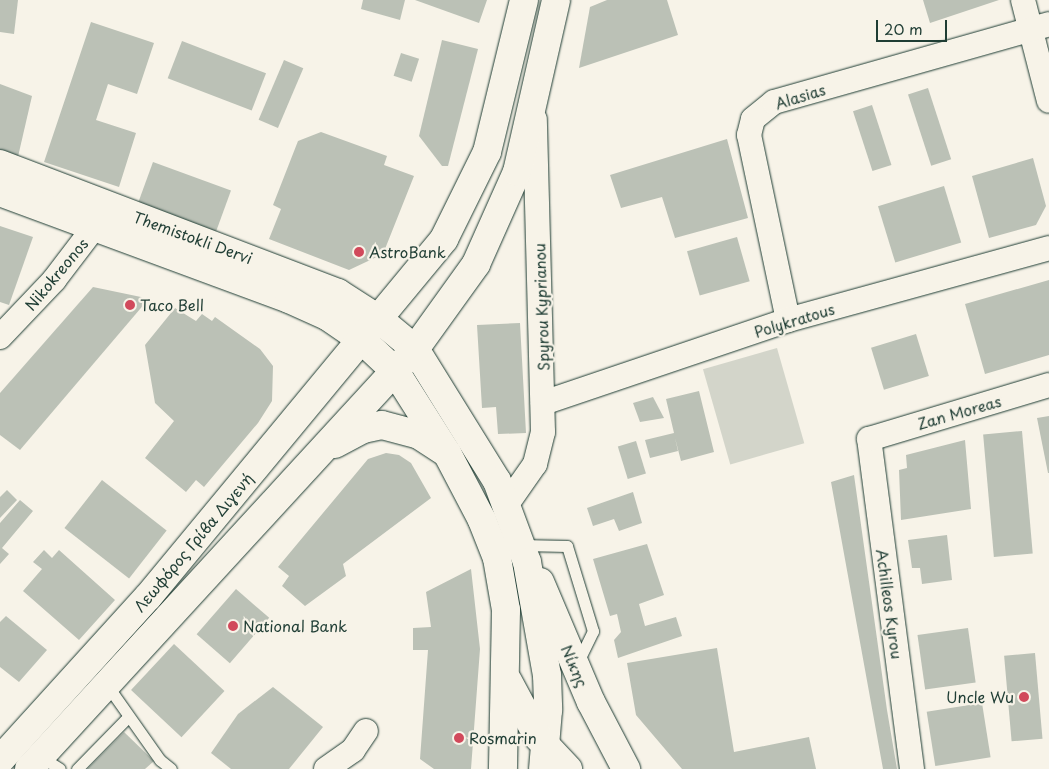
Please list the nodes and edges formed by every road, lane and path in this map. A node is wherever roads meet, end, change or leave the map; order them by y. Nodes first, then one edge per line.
1 (524, 0) edge
2 (556, 0) edge
3 (1023, 0) edge
4 (1040, 26) edge
5 (535, 100) junction
6 (1049, 101) edge
7 (0, 164) edge
8 (0, 192) edge
9 (102, 217) junction
10 (1049, 248) edge
11 (380, 320) junction
12 (788, 320) junction
13 (0, 338) edge
14 (362, 340) junction
15 (415, 349) junction
16 (394, 371) junction
17 (1049, 386) edge
18 (543, 403) junction
19 (868, 438) joint
20 (322, 451) junction
21 (447, 453) junction
22 (507, 504) junction
23 (524, 553) junction
24 (575, 666) junction
25 (507, 680) junction
26 (107, 685) junction
27 (128, 717) junction
28 (366, 731) dead end
29 (544, 758) edge
30 (0, 760) edge
31 (43, 765) edge
32 (156, 765) edge
33 (77, 769) edge
34 (171, 769) edge
35 (326, 769) edge
36 (503, 769) edge
37 (568, 769) edge
38 (626, 769) edge
39 (912, 769) edge

1 - 11 main road, Λεωφόρος Γρίβα Διγενή
2 - 5 main road, Λεωφόρος Γρίβα Διγενή
3 - 4 street
4 - 6 street
4 - 12 street, Alasias
5 - 15 main road, Λεωφόρος Γρίβα Διγενή
5 - 18 street, Spyrou Kyprianou
7 - 9 main road, Themistokli Dervi
8 - 9 main road, Themistokli Dervi
9 - 11 main road, Themistokli Dervi
9 - 13 street, Nikokreonos
9 - 14 main road, Themistokli Dervi
10 - 12 street, Polykratous
11 - 14 main road, Λεωφόρος Γρίβα Διγενή
11 - 15 main road, Themistokli Dervi
12 - 18 street, Polykratous
14 - 16 main road, Themistokli Dervi
14 - 30 main road, Λεωφόρος Γρίβα Διγενή
15 - 16 main road, Λεωφόρος Γρίβα Διγενή
15 - 22 main road, Themistokli Dervi
16 - 20 main road, Λεωφόρος Γρίβα Διγενή
16 - 21 main road, Themistokli Dervi
17 - 19 street, Zan Moreas
18 - 22 street, Spyrou Kyprianou
19 - 39 street, Achilleos Kyrou
20 - 21 main road
20 - 26 main road, Λεωφόρος Γρίβα Διγενή
21 - 25 main road, Themistokli Dervi
22 - 23 main road, Themistokli Dervi
23 - 24 main road, Νίκης
23 - 24 lane
23 - 29 main road
24 - 38 main road, Νίκης
25 - 29 main road
25 - 36 main road, Themistokli Dervi
26 - 27 lane
26 - 31 main road, Λεωφόρος Γρίβα Διγενή
27 - 32 lane
27 - 33 lane
28 - 35 street
29 - 37 main road
32 - 34 lane

